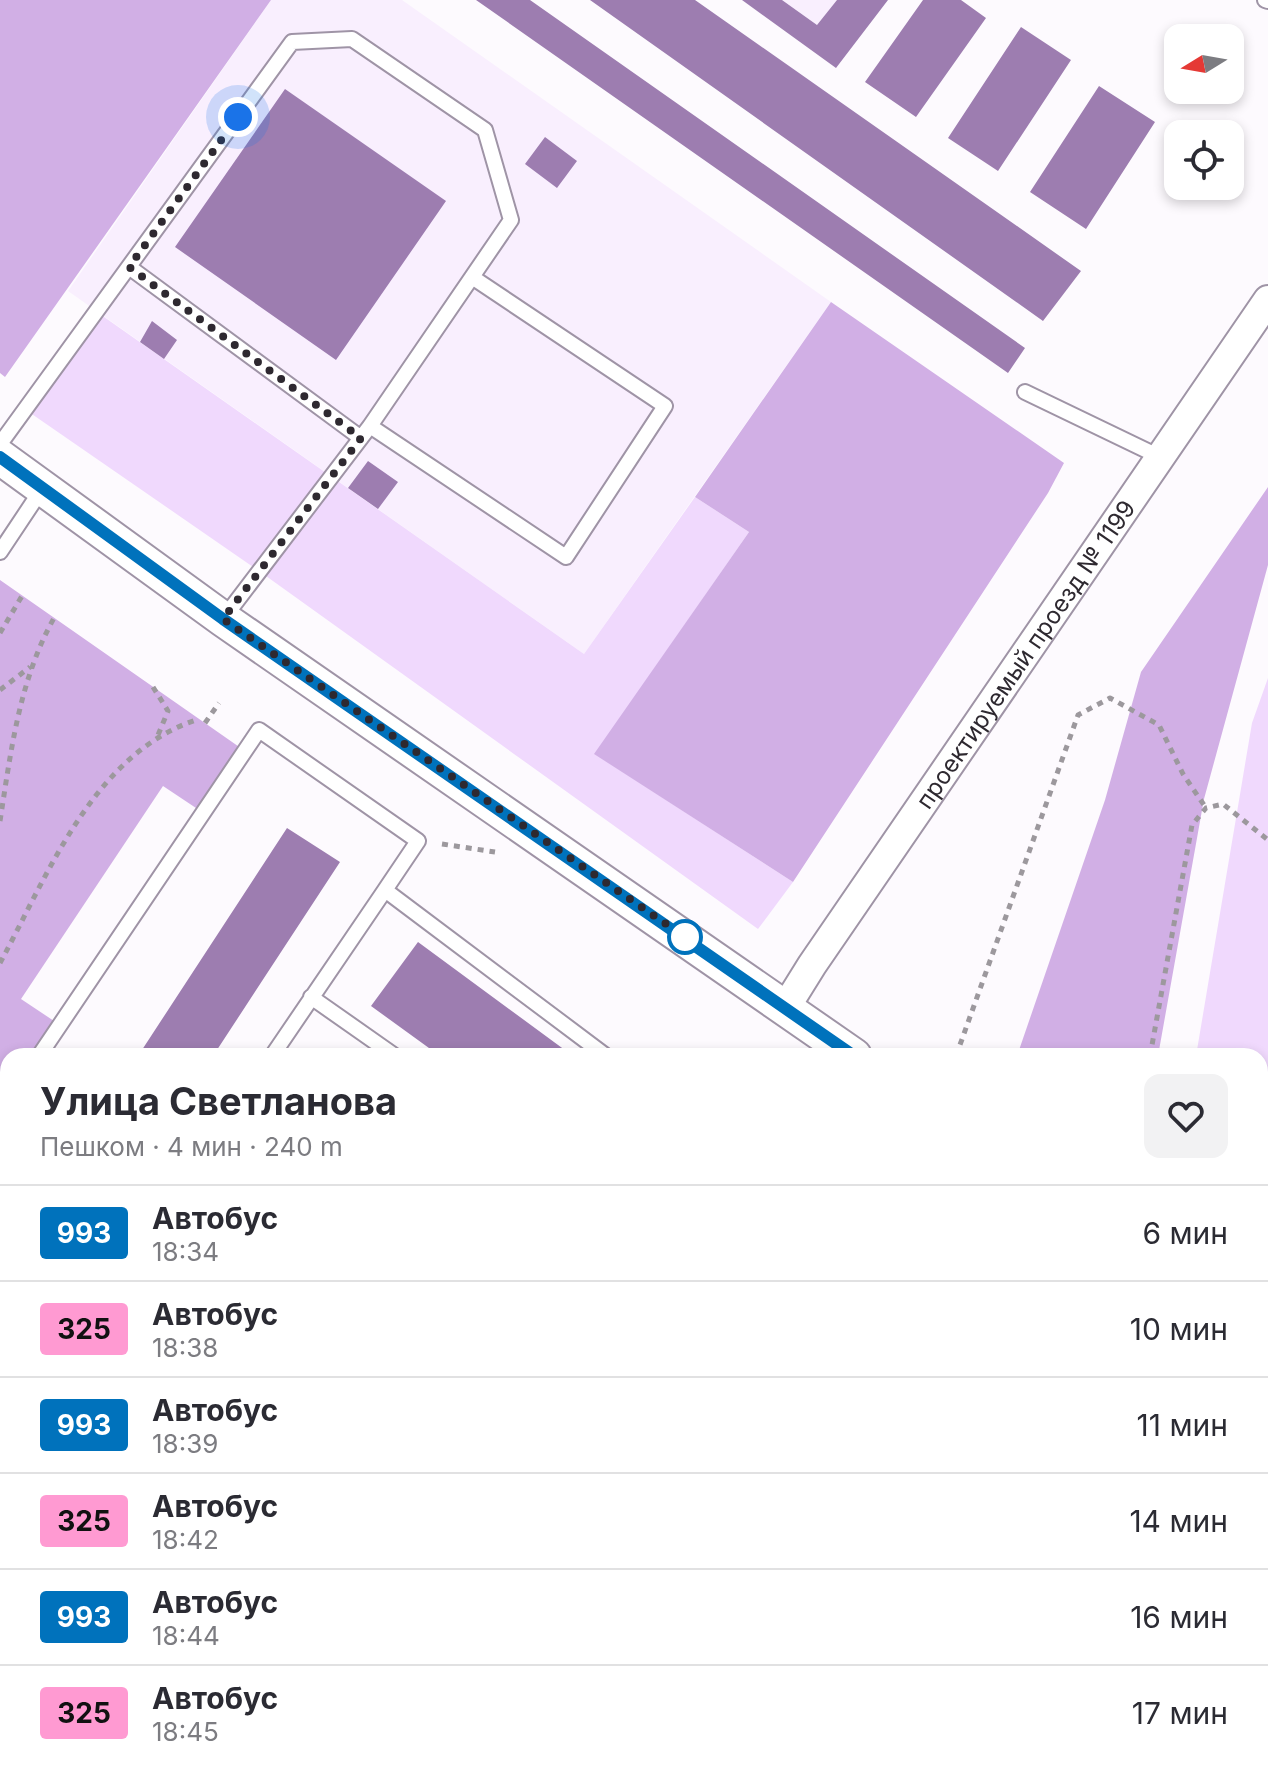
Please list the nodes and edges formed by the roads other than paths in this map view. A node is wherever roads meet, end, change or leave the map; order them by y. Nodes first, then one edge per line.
1 (129, 267) junction
2 (472, 277) junction
3 (1268, 300) edge
4 (1025, 392) dead end
5 (365, 432) junction
6 (0, 444) edge
7 (0, 457) edge
8 (1160, 457) junction
9 (42, 488) junction
10 (0, 552) edge
11 (223, 619) junction
12 (385, 890) junction
13 (311, 997) junction
14 (784, 1010) junction
15 (44, 1048) edge
16 (277, 1048) edge
17 (384, 1048) edge
18 (595, 1048) edge
19 (842, 1048) edge

1 - 2 lane
1 - 5 lane
1 - 6 lane
2 - 5 lane
2 - 5 lane
3 - 8 street, проектируемый проезд № 1199
4 - 8 lane
5 - 11 lane
7 - 9 street
8 - 14 street, проектируемый проезд № 1199
9 - 10 lane
9 - 11 street
11 - 14 street
12 - 13 lane
12 - 15 lane
12 - 18 lane
13 - 16 lane
13 - 17 lane
14 - 19 street

